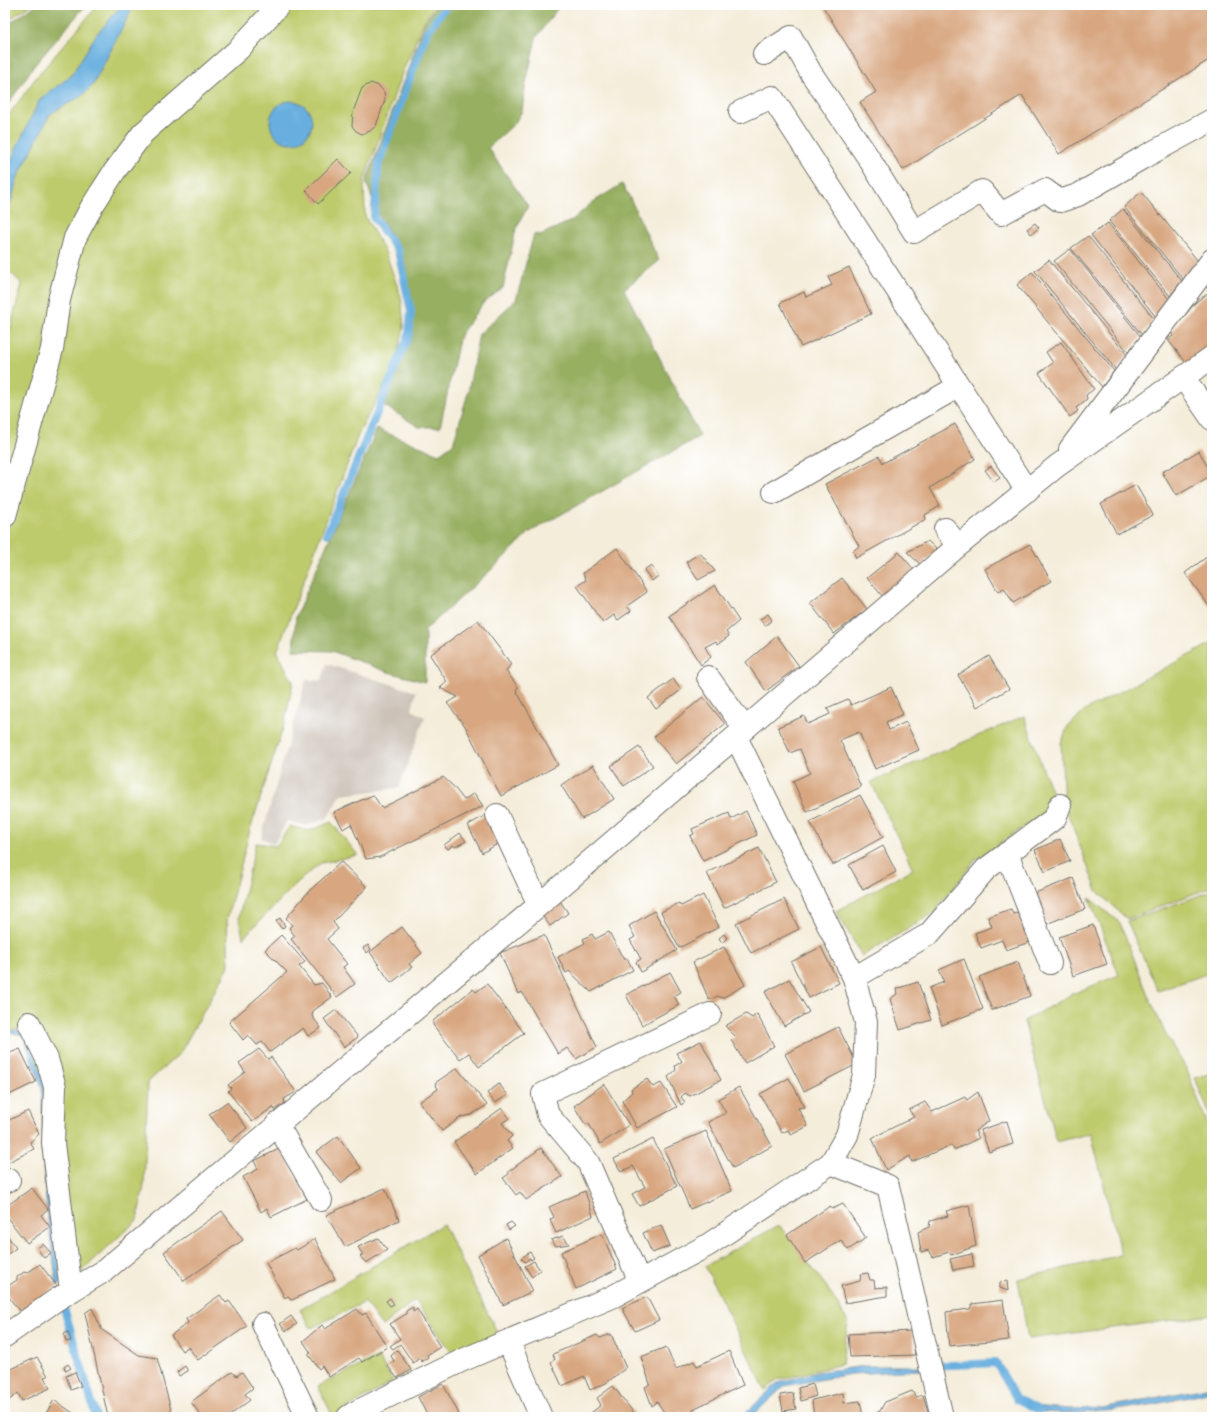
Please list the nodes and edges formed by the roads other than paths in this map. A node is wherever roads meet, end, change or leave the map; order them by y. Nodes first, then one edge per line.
1 (279, 5) edge
2 (764, 54) dead end
3 (740, 112) dead end
4 (1212, 120) edge
5 (1212, 260) edge
6 (1212, 357) edge
7 (1183, 377) junction
8 (959, 386) junction
9 (1212, 419) edge
10 (1057, 466) junction
11 (1027, 491) junction
12 (774, 492) dead end
13 (5, 516) edge
14 (945, 529) dead end
15 (958, 546) junction
16 (708, 677) dead end
17 (740, 733) junction
18 (1060, 805) dead end
19 (497, 815) dead end
20 (1007, 853) junction
21 (539, 905) junction
22 (1050, 963) dead end
23 (854, 978) junction
24 (710, 1014) dead end
25 (30, 1023) dead end
26 (277, 1124) junction
27 (831, 1163) junction
28 (321, 1200) dead end
29 (640, 1282) junction
30 (71, 1291) junction
31 (263, 1324) dead end
32 (5, 1336) edge
33 (508, 1341) junction
34 (308, 1417) edge
35 (348, 1417) edge
36 (541, 1417) edge
37 (942, 1417) edge

1 - 13 street
2 - 4 street
3 - 8 street
5 - 10 street
6 - 7 street
7 - 9 street
7 - 10 street
8 - 11 street
8 - 12 street
10 - 11 street
11 - 15 street
14 - 15 street
15 - 17 street
16 - 17 street
17 - 21 street
17 - 23 street
18 - 20 street
19 - 21 street
20 - 22 street
20 - 23 street
21 - 26 street
23 - 27 street
24 - 29 street
25 - 30 street
26 - 28 street
26 - 30 street
27 - 29 street
27 - 37 street
29 - 33 street
30 - 32 street
31 - 34 street
33 - 35 street
33 - 36 street

